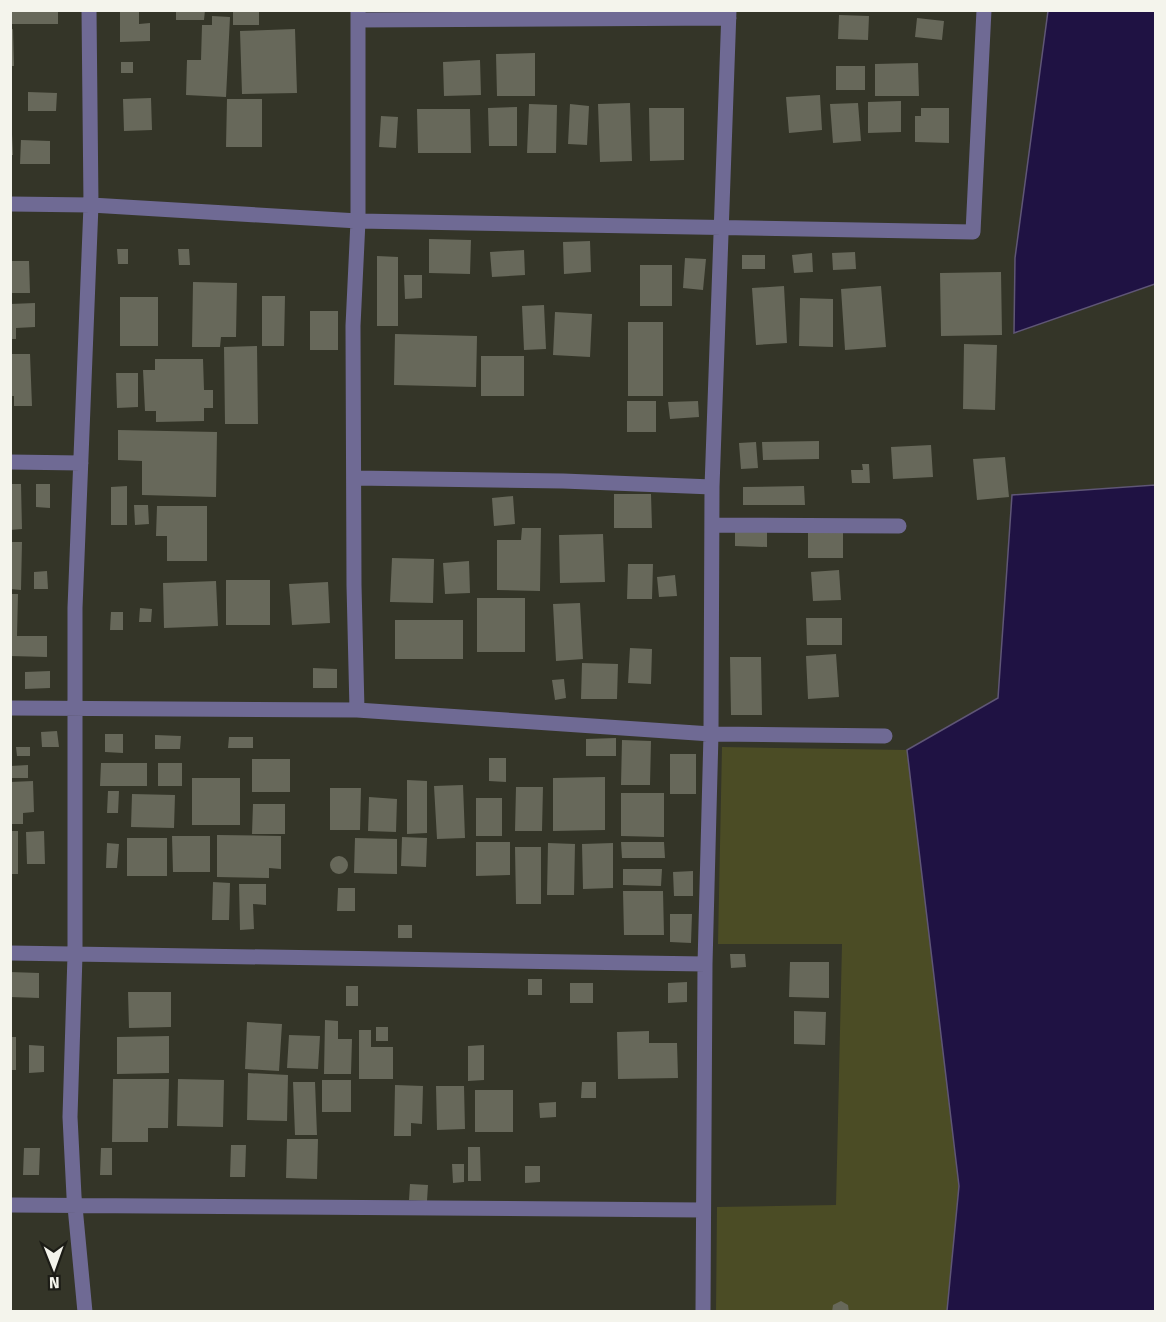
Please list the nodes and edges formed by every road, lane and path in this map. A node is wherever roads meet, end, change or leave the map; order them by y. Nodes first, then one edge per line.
1 (89, 10) edge
2 (984, 10) edge
3 (729, 14) edge
4 (358, 15) edge
5 (10, 204) edge
6 (91, 205) junction
7 (358, 221) junction
8 (720, 227) junction
9 (10, 462) edge
10 (81, 463) junction
11 (354, 478) junction
12 (712, 487) junction
13 (712, 525) junction
14 (899, 526) dead end
15 (76, 707) junction
16 (10, 708) edge
17 (357, 711) junction
18 (711, 734) junction
19 (885, 736) dead end
20 (10, 953) edge
21 (75, 955) junction
22 (705, 964) junction
23 (10, 1205) edge
24 (75, 1206) junction
25 (703, 1210) junction
26 (85, 1311) edge
27 (703, 1311) edge

1 - 6 street
2 - 8 street
3 - 4 street
3 - 8 street
4 - 7 street
5 - 6 street
6 - 7 street
6 - 10 street
7 - 8 street
7 - 11 street
8 - 12 street
9 - 10 street
10 - 15 street
11 - 12 street
11 - 17 street
12 - 13 street
13 - 14 street
13 - 18 street
15 - 16 street
15 - 17 street
15 - 21 street
17 - 18 street
18 - 19 street
18 - 22 street
20 - 21 street
21 - 22 street
21 - 24 street
22 - 25 street
23 - 24 street
24 - 25 street
24 - 26 street
25 - 27 street

